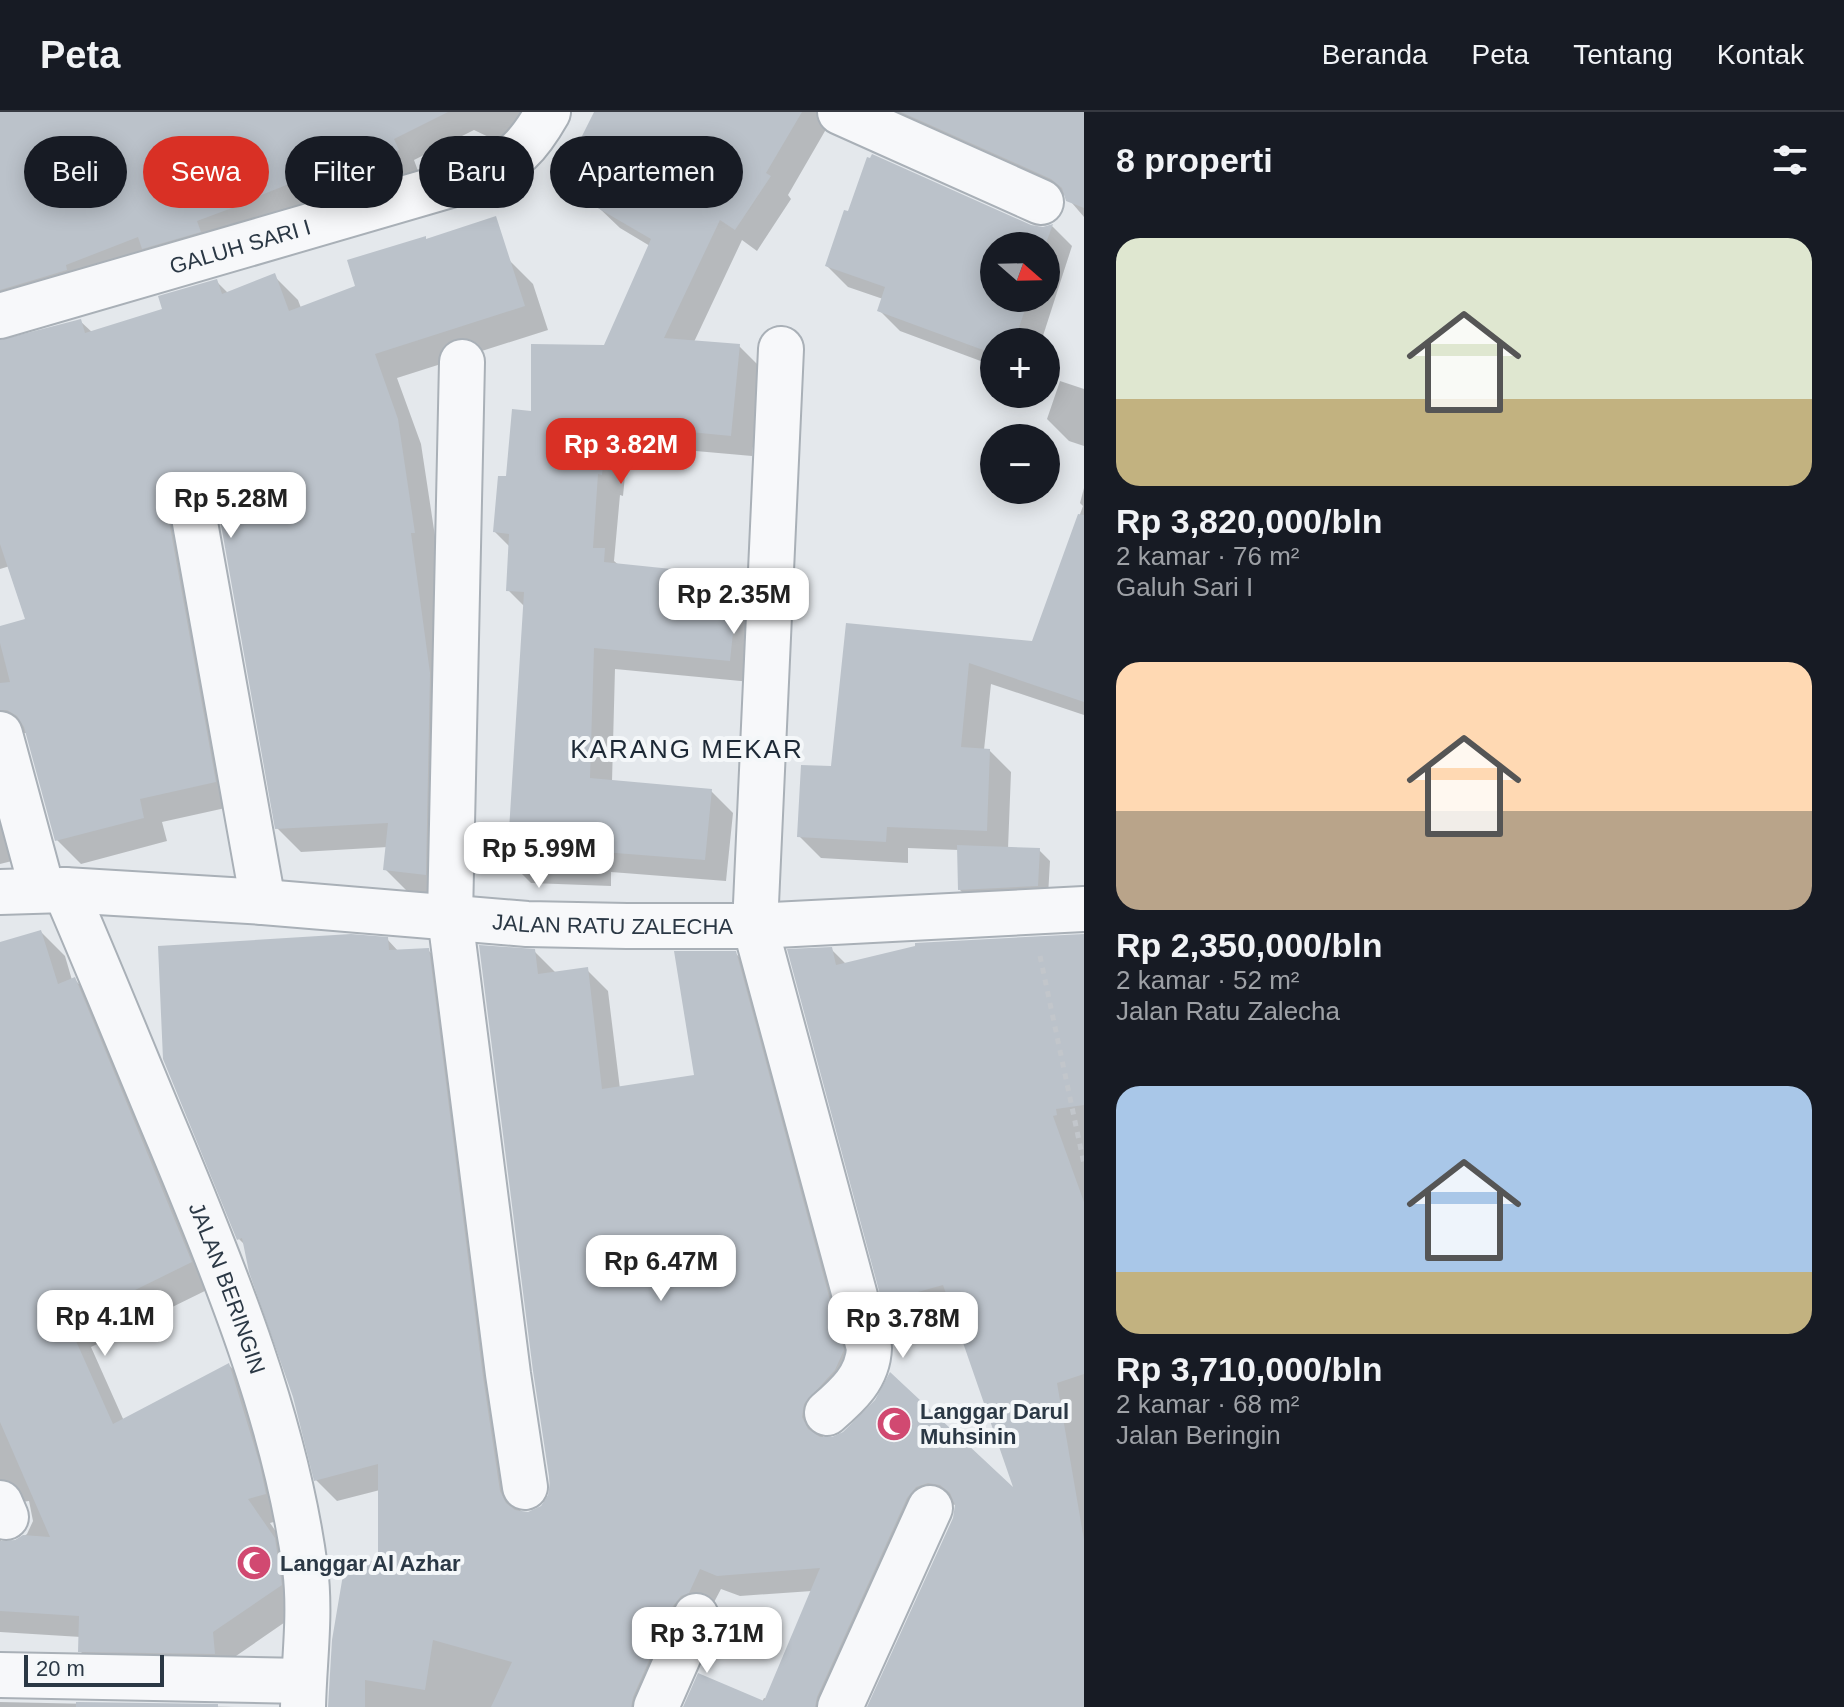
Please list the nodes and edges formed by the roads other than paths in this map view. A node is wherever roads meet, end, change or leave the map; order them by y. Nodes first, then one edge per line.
1 (548, 112) edge
2 (840, 112) edge
3 (1041, 202) dead end
4 (0, 316) edge
5 (781, 349) dead end
6 (462, 362) dead end
7 (192, 506) dead end
8 (0, 734) edge
9 (45, 896) edge
10 (263, 902) junction
11 (1084, 909) edge
12 (0, 912) edge
13 (450, 917) junction
14 (755, 926) junction
15 (827, 1413) dead end
16 (525, 1487) dead end
17 (930, 1508) dead end
18 (696, 1616) dead end
19 (0, 1675) edge
20 (303, 1694) edge
21 (656, 1707) edge
22 (840, 1707) edge

1 - 4 street, GALUH SARI I
2 - 3 street
5 - 14 street
6 - 13 street
7 - 10 street
8 - 9 street, JALAN BERINGIN
9 - 10 street, JALAN RATU ZALECHA
9 - 12 street, JALAN RATU ZALECHA
9 - 20 street, JALAN BERINGIN
10 - 13 street, JALAN RATU ZALECHA
11 - 14 street, JALAN RATU ZALECHA
13 - 14 street, JALAN RATU ZALECHA
13 - 16 street
14 - 15 street
17 - 22 street
18 - 21 street
19 - 20 street

